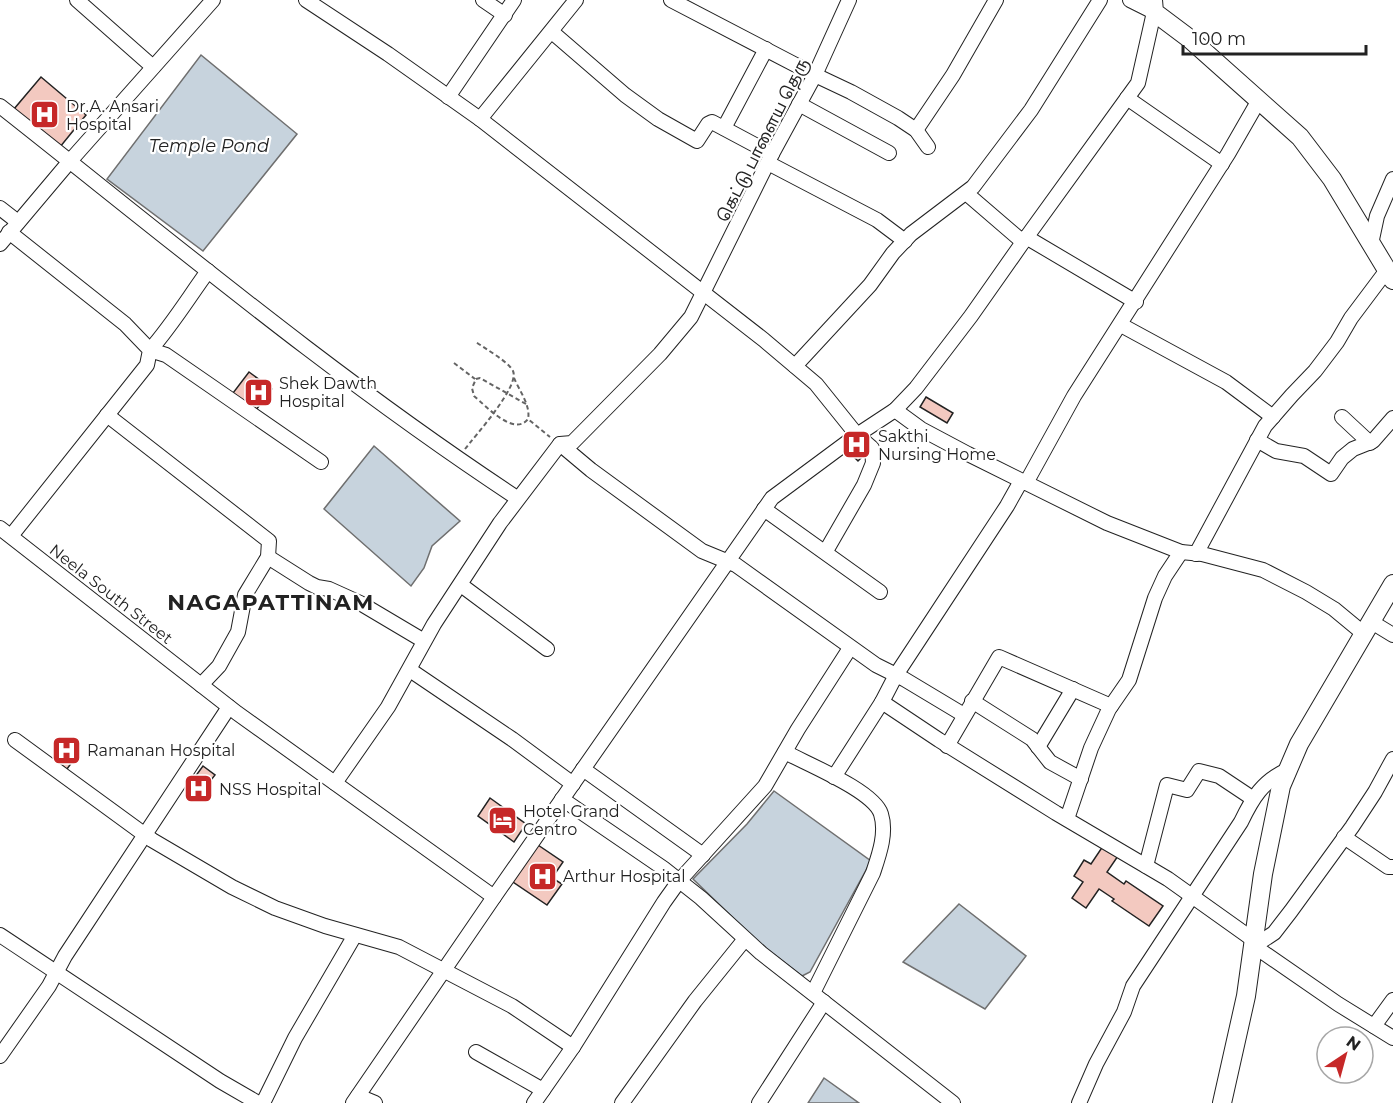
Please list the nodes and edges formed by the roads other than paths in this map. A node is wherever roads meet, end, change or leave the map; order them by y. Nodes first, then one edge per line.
1 (76, 0) edge
2 (213, 0) edge
3 (306, 0) edge
4 (483, 0) edge
5 (514, 0) edge
6 (576, 0) edge
7 (671, 0) edge
8 (849, 0) edge
9 (996, 0) edge
10 (1100, 0) edge
11 (1130, 0) edge
12 (1154, 6) edge
13 (506, 15) junction
14 (552, 32) junction
15 (766, 49) junction
16 (153, 68) junction
17 (815, 75) junction
18 (448, 97) junction
19 (1127, 98) junction
20 (1259, 100) junction
21 (799, 104) junction
22 (0, 106) edge
23 (480, 119) junction
24 (724, 128) junction
25 (916, 130) junction
26 (928, 147) dead end
27 (889, 153) dead end
28 (770, 159) junction
29 (70, 161) junction
30 (1222, 164) junction
31 (1393, 179) edge
32 (966, 193) junction
33 (0, 208) edge
34 (13, 227) junction
35 (1025, 239) junction
36 (905, 241) junction
37 (0, 244) edge
38 (1371, 244) junction
39 (208, 271) junction
40 (1390, 275) edge
41 (702, 292) junction
42 (1136, 302) junction
43 (1121, 325) junction
44 (150, 350) junction
45 (795, 366) junction
46 (895, 410) junction
47 (107, 415) junction
48 (1273, 417) junction
49 (1342, 417) dead end
50 (1393, 417) edge
51 (857, 435) junction
52 (1257, 440) junction
53 (1370, 443) junction
54 (560, 444) junction
55 (321, 462) dead end
56 (1023, 482) junction
57 (517, 498) junction
58 (764, 508) junction
59 (6, 532) edge
60 (826, 551) junction
61 (1180, 552) junction
62 (1196, 554) junction
63 (268, 557) junction
64 (727, 562) junction
65 (1393, 584) edge
66 (460, 585) junction
67 (880, 592) dead end
68 (1367, 627) junction
69 (1393, 635) edge
70 (424, 641) junction
71 (850, 648) junction
72 (547, 649) dead end
73 (410, 669) junction
74 (896, 675) junction
75 (201, 686) junction
76 (1073, 689) junction
77 (972, 701) junction
78 (882, 702) junction
79 (1111, 706) junction
80 (229, 707) junction
81 (964, 715) junction
82 (15, 740) dead end
83 (947, 746) junction
84 (1038, 747) junction
85 (785, 752) junction
86 (1392, 765) edge
87 (583, 769) junction
88 (1288, 770) junction
89 (834, 777) junction
90 (1081, 779) junction
91 (335, 783) junction
92 (573, 784) junction
93 (1252, 798) junction
94 (562, 799) junction
95 (1066, 819) junction
96 (146, 835) junction
97 (1344, 837) junction
98 (703, 855) junction
99 (1146, 866) junction
100 (1393, 867) edge
101 (679, 881) junction
102 (494, 897) junction
103 (1193, 897) junction
104 (0, 935) edge
105 (355, 935) junction
106 (745, 939) junction
107 (1254, 944) junction
108 (444, 969) junction
109 (56, 973) junction
110 (818, 998) junction
111 (1393, 1000) edge
112 (1373, 1025) edge
113 (1375, 1025) edge
114 (1375, 1027) edge
115 (1393, 1038) edge
116 (573, 1047) junction
117 (476, 1052) dead end
118 (0, 1056) edge
119 (543, 1090) junction
120 (356, 1099) edge
121 (258, 1103) edge
122 (263, 1103) edge
123 (375, 1103) edge
124 (534, 1103) edge
125 (622, 1103) edge
126 (759, 1103) edge
127 (953, 1103) edge
128 (1079, 1103) edge
129 (1222, 1103) edge

1 - 16 street
2 - 16 street
3 - 18 street
4 - 13 street
5 - 13 street
6 - 14 street
7 - 15 street
8 - 17 street, கெட்டு பாளைய தெரு
9 - 25 street
10 - 32 street
11 - 12 street
12 - 19 street
12 - 20 main road
13 - 18 street
14 - 23 street
14 - 24 street
15 - 17 street
15 - 24 street
16 - 29 street
17 - 21 street, கெட்டு பாளைய தெரு
17 - 25 street
18 - 23 street
19 - 30 street
19 - 35 street
20 - 30 street
20 - 38 main road
21 - 27 street
21 - 28 street, கெட்டு பாளைய தெரு
22 - 29 street
23 - 41 street
24 - 28 street
25 - 26 street
28 - 36 street
28 - 41 street, கெட்டு பாளைய தெரு
29 - 34 street
29 - 39 street
30 - 42 street
31 - 38 street
32 - 35 street
32 - 36 street
33 - 34 street
34 - 37 street
34 - 44 street
35 - 42 street
35 - 46 street
36 - 45 street
38 - 40 main road
39 - 44 street
39 - 57 street
40 - 48 street
41 - 45 street
41 - 54 street, கெட்டு பாளைய தெரு
42 - 43 street
43 - 48 street
43 - 56 street
44 - 47 street
44 - 55 street
45 - 51 street
46 - 51 street
46 - 56 street
47 - 59 street
47 - 63 street
48 - 52 street
49 - 53 street
50 - 53 street
51 - 58 street
51 - 60 street
52 - 53 street
52 - 62 street
54 - 57 street
54 - 64 street
56 - 61 street
56 - 74 street
57 - 66 street
58 - 60 street
58 - 64 street
59 - 75 street, Neela South Street
60 - 67 street
61 - 62 street
61 - 79 street
62 - 68 street
63 - 70 street
63 - 75 street
64 - 71 street
64 - 87 street
65 - 68 main road
66 - 70 street
66 - 72 street
68 - 69 street
68 - 88 main road
70 - 73 street
71 - 74 street
71 - 85 street
73 - 91 street
73 - 92 street
74 - 78 street
74 - 81 street
75 - 80 street, Neela South Street
76 - 77 street
76 - 79 street
76 - 84 street
77 - 81 street
77 - 84 street
78 - 83 street
78 - 89 street
79 - 90 street
80 - 91 street, Neela South Street
80 - 96 street
81 - 83 street
82 - 96 street
83 - 95 street
84 - 90 street
85 - 89 street
85 - 98 street
86 - 97 street
87 - 92 street
87 - 98 street
88 - 93 street
88 - 107 main road
89 - 110 street
90 - 95 street
91 - 102 street, Neela South Street
92 - 94 street
93 - 99 street
93 - 103 street
94 - 101 street
94 - 102 street
95 - 99 street
96 - 105 street
96 - 109 street
97 - 100 street
97 - 107 street
98 - 101 street
99 - 103 street
101 - 106 street
101 - 116 street
102 - 108 street
103 - 107 street
103 - 128 street
104 - 109 street
105 - 108 street
105 - 122 street
106 - 110 street
106 - 125 street
107 - 112 street
107 - 129 main road
108 - 116 street
108 - 120 street
109 - 118 street
109 - 121 street
110 - 126 street
110 - 127 street
111 - 113 street
114 - 115 street
116 - 119 street
117 - 119 street
119 - 124 street
120 - 123 street

